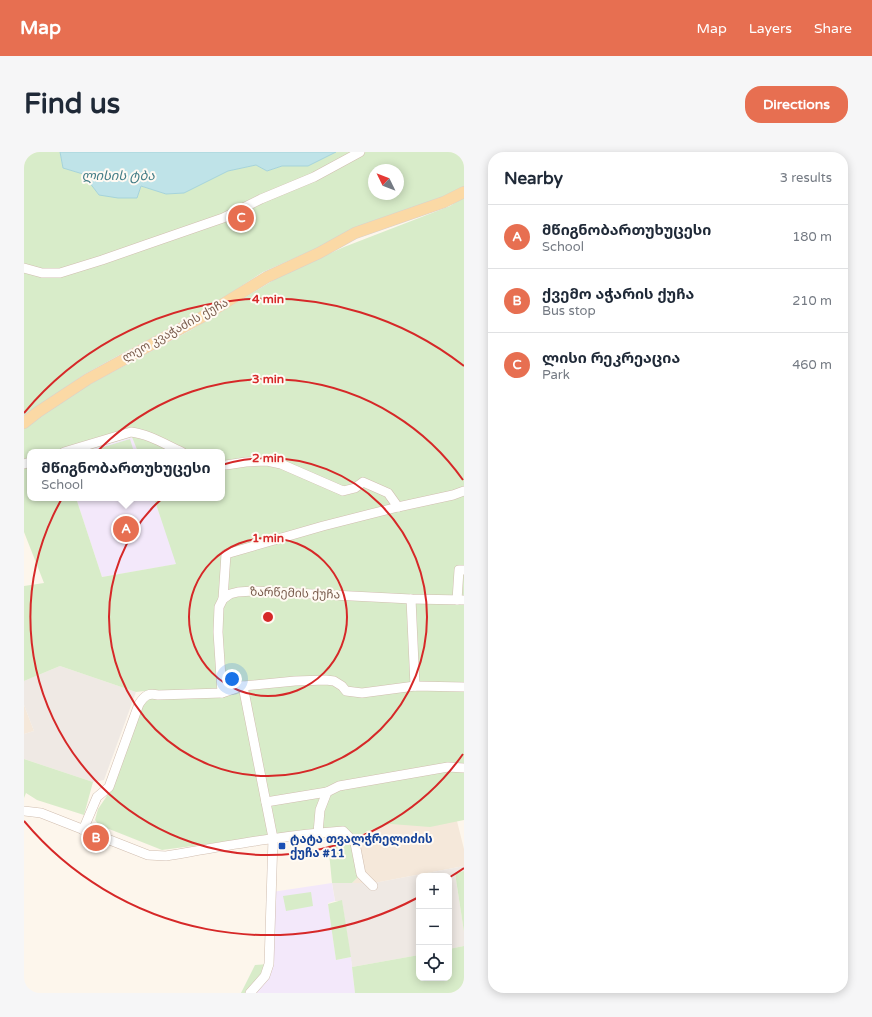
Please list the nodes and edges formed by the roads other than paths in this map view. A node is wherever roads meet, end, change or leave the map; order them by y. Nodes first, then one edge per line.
1 (360, 152) edge
2 (464, 192) edge
3 (24, 268) edge
4 (24, 423) edge
5 (74, 449) edge
6 (175, 449) edge
7 (225, 465) edge
8 (464, 491) edge
9 (398, 507) junction
10 (464, 570) edge
11 (223, 599) junction
12 (411, 599) junction
13 (461, 600) edge
14 (243, 686) junction
15 (415, 686) junction
16 (464, 686) edge
17 (222, 693) junction
18 (464, 768) edge
19 (327, 792) junction
20 (266, 802) junction
21 (24, 811) edge
22 (83, 830) junction
23 (318, 833) junction
24 (273, 838) junction
25 (373, 886) dead end
26 (250, 993) edge

1 - 3 street
2 - 4 main road, ლეო კვაჭაძის ქუჩა
5 - 6 street
7 - 9 street
8 - 9 street
9 - 11 street
10 - 13 street
11 - 12 street, ზარწემის ქუჩა
11 - 17 street
12 - 13 street, ზარწემის ქუჩა
12 - 15 street
14 - 15 street
14 - 17 street
14 - 20 street
15 - 16 street
17 - 22 street
18 - 19 street
19 - 20 street
19 - 23 street
20 - 24 street
21 - 22 street
22 - 24 street
23 - 24 street
23 - 25 street
24 - 26 street

